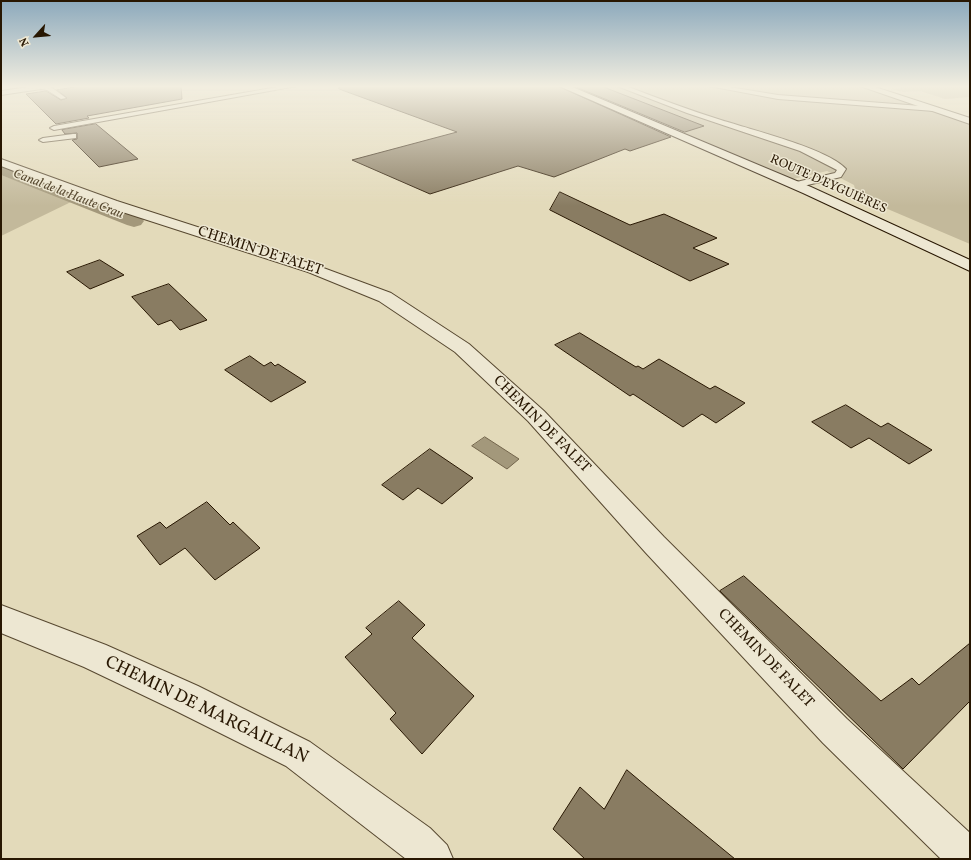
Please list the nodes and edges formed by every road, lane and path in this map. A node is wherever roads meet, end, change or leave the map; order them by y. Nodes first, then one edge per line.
1 (65, 126) edge
2 (657, 126) edge
3 (732, 126) edge
4 (54, 128) dead end
5 (78, 135) dead end
6 (44, 140) dead end
7 (1, 162) edge
8 (795, 185) junction
9 (970, 266) edge
10 (1, 619) edge
11 (433, 859) edge
12 (969, 859) edge

1 - 4 lane
2 - 8 street, ROUTE D'EYGUIÈRES
3 - 8 lane
5 - 6 lane
7 - 12 street, CHEMIN DE FALET
8 - 9 street, ROUTE D'EYGUIÈRES
10 - 11 street, CHEMIN DE MARGAILLAN

